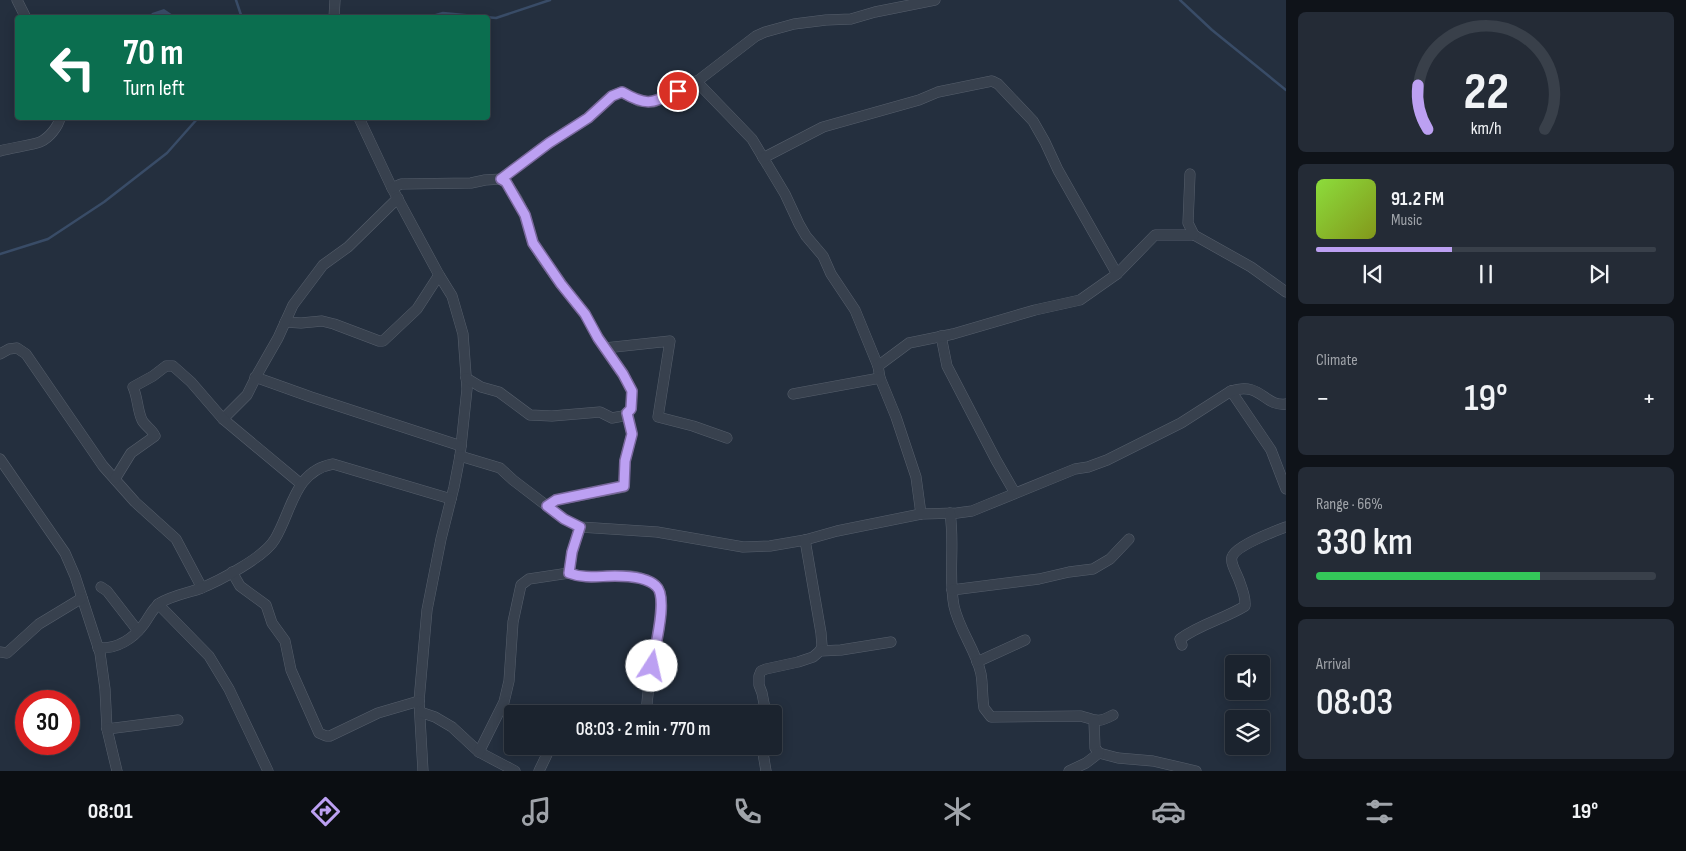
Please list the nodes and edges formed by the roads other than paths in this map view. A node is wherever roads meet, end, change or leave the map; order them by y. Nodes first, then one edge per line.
1 (17, 0) edge
2 (335, 0) edge
3 (935, 0) edge
4 (24, 15) edge
5 (334, 15) edge
6 (696, 82) junction
7 (59, 120) edge
8 (360, 120) edge
9 (0, 150) edge
10 (763, 158) junction
11 (1190, 174) dead end
12 (501, 179) junction
13 (392, 188) junction
14 (398, 198) junction
15 (1194, 235) junction
16 (1117, 274) junction
17 (439, 275) junction
18 (1286, 292) edge
19 (285, 322) junction
20 (941, 336) junction
21 (605, 348) junction
22 (0, 354) edge
23 (878, 366) junction
24 (255, 377) junction
25 (466, 378) junction
26 (880, 378) junction
27 (1231, 391) junction
28 (792, 394) dead end
29 (1286, 404) edge
30 (627, 413) junction
31 (223, 419) junction
32 (727, 438) dead end
33 (460, 451) junction
34 (0, 459) edge
35 (115, 480) junction
36 (301, 484) junction
37 (1286, 489) edge
38 (1015, 493) junction
39 (451, 499) junction
40 (547, 506) junction
41 (950, 513) junction
42 (921, 514) junction
43 (580, 527) junction
44 (1286, 527) edge
45 (1129, 539) dead end
46 (805, 540) junction
47 (232, 572) junction
48 (569, 573) junction
49 (101, 586) dead end
50 (202, 588) junction
51 (952, 590) junction
52 (82, 598) junction
53 (158, 604) junction
54 (138, 631) junction
55 (1025, 640) dead end
56 (891, 642) dead end
57 (1182, 645) dead end
58 (98, 648) junction
59 (0, 652) edge
60 (820, 652) junction
61 (977, 662) junction
62 (649, 705) edge
63 (764, 705) edge
64 (419, 707) junction
65 (1114, 715) dead end
66 (178, 720) dead end
67 (1094, 721) junction
68 (107, 729) junction
69 (479, 752) junction
70 (1099, 753) junction
71 (547, 755) edge
72 (763, 755) edge
73 (117, 771) edge
74 (268, 771) edge
75 (423, 771) edge
76 (515, 771) edge
77 (539, 771) edge
78 (766, 771) edge
79 (1068, 771) edge
80 (1196, 771) edge

1 - 4 street
2 - 5 street
3 - 6 street
6 - 10 street
6 - 12 street
7 - 9 street
8 - 13 street
10 - 16 street
10 - 23 street
11 - 15 street
12 - 13 street
12 - 21 street
13 - 14 street
14 - 17 street
14 - 19 street
15 - 16 street
15 - 18 street
16 - 20 street
17 - 19 street
17 - 25 street
19 - 24 street
20 - 23 street
20 - 38 street
21 - 30 street
21 - 32 street
22 - 35 street
23 - 26 street
24 - 31 street
24 - 33 street
25 - 30 street
25 - 33 street
26 - 28 street
26 - 42 street
27 - 29 street
27 - 37 street
27 - 38 street
30 - 40 street
31 - 35 street
31 - 36 street
33 - 39 street
33 - 40 street
34 - 52 street
35 - 50 street
36 - 39 street
36 - 47 street
38 - 41 street
39 - 64 street
40 - 43 street
41 - 42 street
41 - 51 street
42 - 46 street
43 - 46 street
43 - 48 street
44 - 57 street
45 - 51 street
46 - 60 street
47 - 50 street
47 - 64 street
48 - 62 street
48 - 69 street
49 - 54 street
50 - 53 street
51 - 61 street
52 - 58 street
52 - 59 street
53 - 54 street
53 - 74 street
54 - 58 street
55 - 61 street
56 - 60 street
58 - 68 street
60 - 63 street
61 - 67 street
64 - 69 street
64 - 75 street
65 - 67 street
66 - 68 street
67 - 70 street
68 - 73 street
69 - 76 street
70 - 79 street
70 - 80 street
71 - 77 street
72 - 78 street

